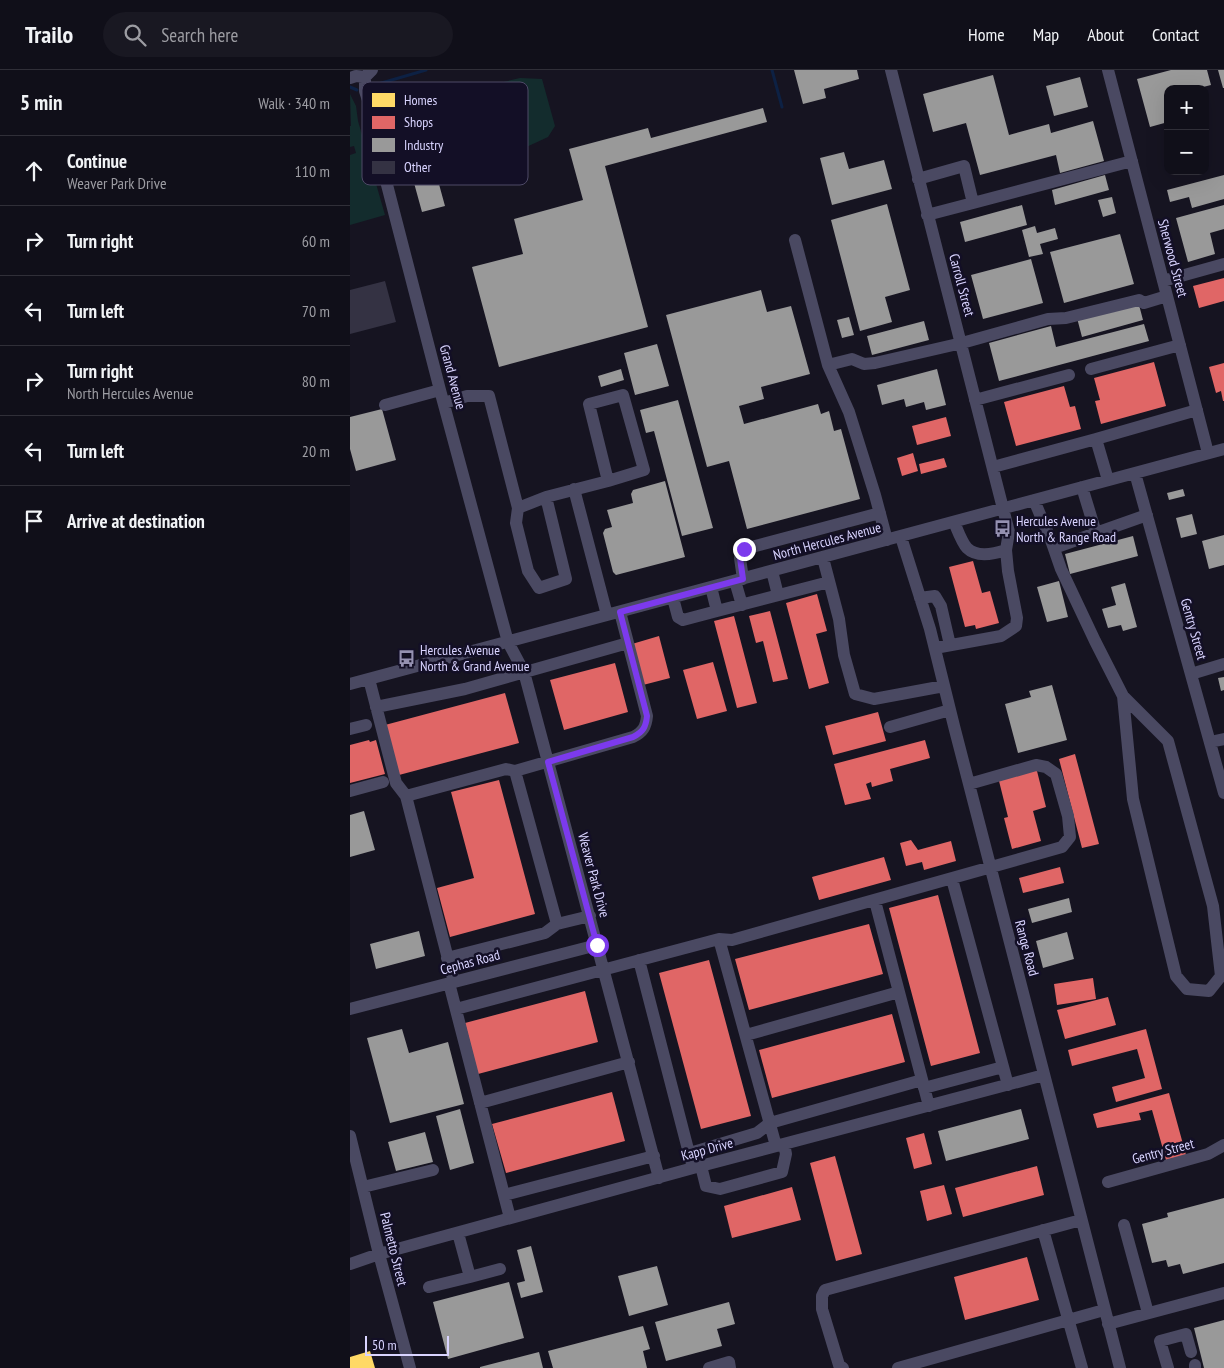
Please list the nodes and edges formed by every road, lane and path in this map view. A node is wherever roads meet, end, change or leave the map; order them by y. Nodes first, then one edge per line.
1 (891, 70) edge
2 (1108, 70) edge
3 (369, 73) edge
4 (350, 78) edge
5 (1132, 161) junction
6 (918, 179) junction
7 (389, 185) edge
8 (973, 203) junction
9 (927, 215) junction
10 (796, 240) dead end
11 (1224, 264) edge
12 (1164, 281) junction
13 (1168, 296) junction
14 (962, 343) junction
15 (1180, 345) junction
16 (828, 365) junction
17 (1091, 369) dead end
18 (1069, 375) dead end
19 (442, 396) junction
20 (975, 400) junction
21 (385, 405) dead end
22 (1197, 410) junction
23 (1096, 439) junction
24 (1224, 449) edge
25 (1208, 453) junction
26 (993, 467) junction
27 (1135, 473) junction
28 (1108, 480) junction
29 (608, 481) junction
30 (1082, 488) junction
31 (574, 489) junction
32 (546, 497) junction
33 (1034, 500) junction
34 (518, 508) junction
35 (1004, 508) junction
36 (880, 513) junction
37 (1147, 515) junction
38 (954, 522) junction
39 (1096, 533) junction
40 (901, 536) junction
41 (887, 540) junction
42 (1054, 548) junction
43 (1006, 550) junction
44 (823, 558) junction
45 (772, 571) junction
46 (739, 580) junction
47 (829, 582) junction
48 (712, 587) junction
49 (778, 595) junction
50 (673, 598) junction
51 (920, 598) junction
52 (742, 605) junction
53 (620, 612) junction
54 (717, 612) junction
55 (607, 615) junction
56 (508, 642) junction
57 (628, 642) junction
58 (950, 645) junction
59 (935, 648) junction
60 (1224, 664) edge
61 (524, 672) junction
62 (1191, 674) junction
63 (369, 679) junction
64 (350, 684) edge
65 (944, 686) junction
66 (1123, 696) junction
67 (376, 708) junction
68 (950, 710) junction
69 (366, 725) dead end
70 (890, 727) dead end
71 (350, 729) edge
72 (1224, 739) edge
73 (1210, 742) junction
74 (548, 762) junction
75 (515, 771) junction
76 (383, 782) dead end
77 (969, 784) junction
78 (350, 791) edge
79 (1224, 793) edge
80 (406, 796) junction
81 (991, 868) junction
82 (952, 879) junction
83 (874, 901) junction
84 (590, 916) junction
85 (557, 924) junction
86 (719, 939) junction
87 (597, 945) junction
88 (447, 958) junction
89 (639, 960) junction
90 (605, 970) junction
91 (451, 983) junction
92 (899, 992) junction
93 (350, 1009) edge
94 (456, 1009) junction
95 (746, 1035) junction
96 (629, 1062) junction
97 (1003, 1067) junction
98 (1044, 1075) junction
99 (923, 1084) junction
100 (1008, 1085) junction
101 (480, 1103) junction
102 (929, 1106) junction
103 (770, 1123) junction
104 (350, 1136) edge
105 (780, 1145) junction
106 (1224, 1145) edge
107 (690, 1153) junction
108 (654, 1156) junction
109 (697, 1167) junction
110 (432, 1170) dead end
111 (659, 1178) junction
112 (358, 1179) edge
113 (1108, 1182) dead end
114 (504, 1195) junction
115 (510, 1218) junction
116 (1081, 1220) junction
117 (1124, 1225) dead end
118 (1043, 1230) junction
119 (458, 1233) junction
120 (379, 1254) junction
121 (350, 1264) edge
122 (500, 1270) dead end
123 (470, 1277) junction
124 (430, 1287) dead end
125 (1224, 1293) edge
126 (1104, 1310) junction
127 (1148, 1314) junction
128 (1068, 1320) junction
129 (1108, 1324) junction
130 (1191, 1352) dead end
131 (410, 1368) edge
132 (709, 1368) edge
133 (730, 1368) edge
134 (842, 1368) edge
135 (898, 1368) edge
136 (1082, 1368) edge
137 (1120, 1368) edge
138 (1168, 1368) edge

1 - 6 street, Carroll Street
2 - 5 street, Sherwood Street
3 - 4 street
5 - 8 street
5 - 12 street, Sherwood Street
6 - 8 street
6 - 9 street, Carroll Street
7 - 19 street, Grand Avenue
8 - 9 street
9 - 14 street, Carroll Street
10 - 16 street
11 - 12 street
12 - 13 street, Sherwood Street
13 - 14 street
13 - 15 street, Sherwood Street
14 - 16 street
14 - 20 street, Carroll Street
15 - 17 street
15 - 22 street, Sherwood Street
16 - 36 street
18 - 20 street
19 - 21 street
19 - 34 street
19 - 56 street, Grand Avenue
20 - 26 street, Carroll Street
22 - 23 street
22 - 25 street, Sherwood Street
23 - 26 street
23 - 28 street
24 - 25 street, North Hercules Avenue
25 - 27 street, North Hercules Avenue
26 - 35 street, Carroll Street
27 - 28 street, North Hercules Avenue
27 - 37 street, Gentry Street
28 - 30 street, North Hercules Avenue
29 - 29 street
29 - 31 street
30 - 33 street, North Hercules Avenue
30 - 39 street
31 - 32 street
31 - 55 street
32 - 34 street
32 - 34 street
33 - 35 street, North Hercules Avenue
33 - 42 street
35 - 38 street, North Hercules Avenue
35 - 43 street, Carroll Street
36 - 41 street
36 - 46 street
37 - 39 street
37 - 62 street, Gentry Street
38 - 40 street, North Hercules Avenue
38 - 43 street
39 - 42 street
40 - 41 street, North Hercules Avenue
40 - 51 street, Range Road
41 - 44 street, North Hercules Avenue
42 - 66 street
43 - 58 street, Carroll Street
44 - 45 street, North Hercules Avenue
44 - 47 street
45 - 46 street, North Hercules Avenue
45 - 49 street
46 - 48 street, North Hercules Avenue
46 - 52 street
47 - 49 street
47 - 65 street
48 - 50 street, North Hercules Avenue
48 - 54 street
49 - 52 street
50 - 53 street, North Hercules Avenue
50 - 54 street
51 - 58 street
51 - 59 street, Range Road
52 - 54 street
53 - 55 street, North Hercules Avenue
53 - 57 street
55 - 56 street, North Hercules Avenue
56 - 61 street, Weaver Park Drive
56 - 63 street, North Hercules Avenue
57 - 61 street
57 - 74 street
58 - 59 street
59 - 65 street, Range Road
60 - 62 street
61 - 67 street
61 - 74 street, Weaver Park Drive
62 - 73 street, Gentry Street
63 - 64 street, North Hercules Avenue
63 - 67 street
65 - 68 street, Range Road
66 - 66 street
67 - 80 street
68 - 70 street
68 - 77 street, Range Road
69 - 71 street
72 - 73 street
73 - 79 street, Gentry Street
74 - 75 street
74 - 84 street, Weaver Park Drive
75 - 80 street
75 - 85 street
76 - 78 street
77 - 81 street, Range Road
77 - 81 street
80 - 88 street
81 - 82 street
81 - 98 street, Range Road
82 - 83 street
82 - 97 street
83 - 86 street
83 - 92 street
84 - 85 street
84 - 87 street, Weaver Park Drive
85 - 88 street
86 - 89 street
86 - 95 street
87 - 90 street, Weaver Park Drive
87 - 91 street, Cephas Road
88 - 91 street
89 - 90 street
89 - 107 street
90 - 94 street
90 - 96 street, Weaver Park Drive
91 - 93 street, Cephas Road
91 - 94 street
92 - 95 street
92 - 99 street
94 - 101 street
95 - 103 street
96 - 101 street
96 - 108 street, Weaver Park Drive
97 - 99 street
97 - 100 street
98 - 100 street, Kapp Drive
98 - 116 street, Range Road
99 - 102 street
99 - 103 street
100 - 102 street, Kapp Drive
101 - 114 street
102 - 105 street, Kapp Drive
103 - 105 street
103 - 107 street
104 - 112 street, Palmetto Street
105 - 109 street, Kapp Drive
105 - 109 street
106 - 113 street, Gentry Street
107 - 109 street
108 - 111 street, Weaver Park Drive
108 - 114 street
109 - 111 street, Kapp Drive
110 - 112 street
111 - 115 street, Kapp Drive
112 - 120 street, Palmetto Street
114 - 115 street
115 - 119 street, Kapp Drive
116 - 118 street
116 - 126 street, Range Road
117 - 127 street
118 - 128 street
118 - 134 street
119 - 120 street, Kapp Drive
119 - 123 street
120 - 121 street, Kapp Drive
120 - 131 street, Palmetto Street
122 - 123 street
123 - 124 street
125 - 127 street
126 - 128 street
126 - 129 street, Range Road
127 - 129 street
128 - 135 street
128 - 136 street
129 - 137 street, Range Road
130 - 138 street
132 - 133 street

